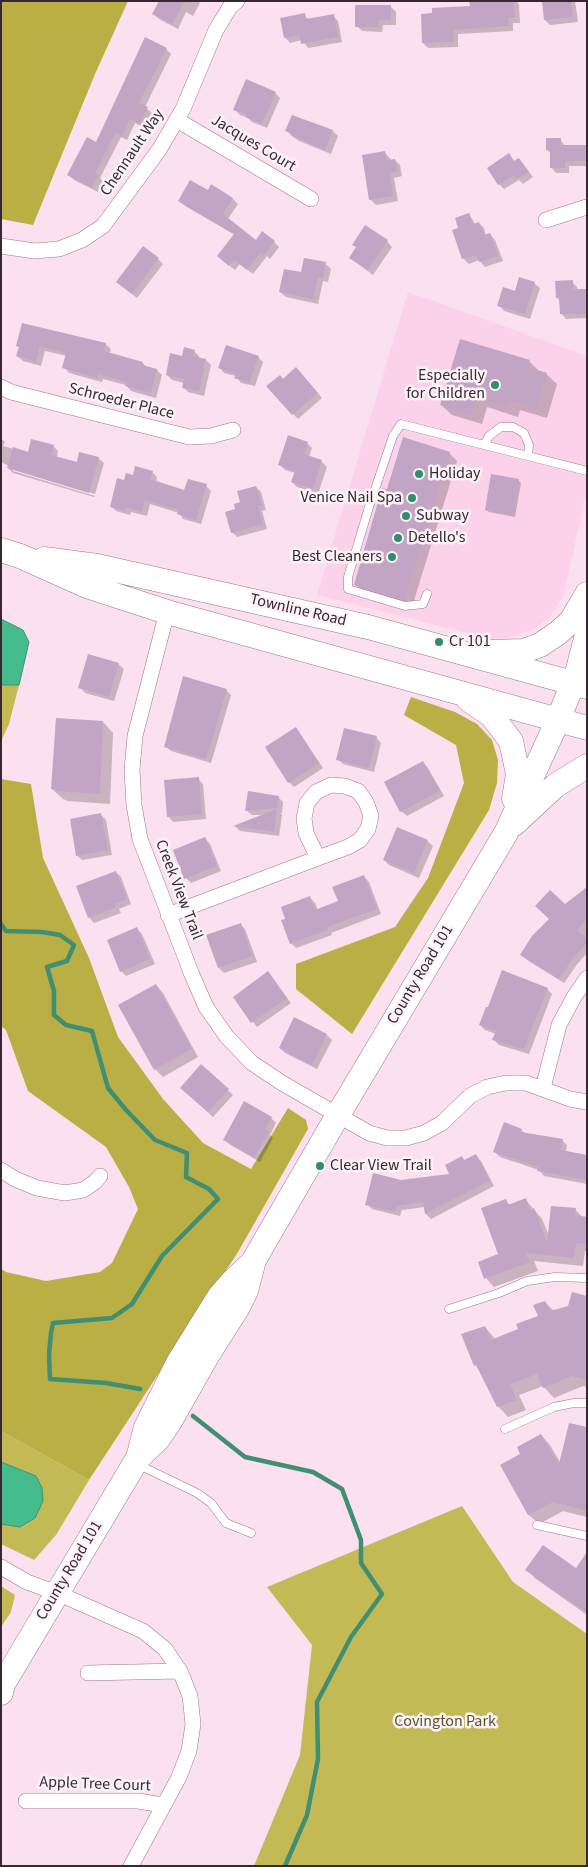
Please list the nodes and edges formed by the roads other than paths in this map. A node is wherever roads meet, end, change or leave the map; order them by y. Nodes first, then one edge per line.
1 (237, 1) edge
2 (177, 120) junction
3 (311, 199) dead end
4 (587, 208) edge
5 (546, 220) dead end
6 (1, 246) edge
7 (1, 387) edge
8 (233, 430) dead end
9 (484, 445) junction
10 (528, 456) junction
11 (587, 471) edge
12 (11, 553) edge
13 (427, 594) dead end
14 (587, 594) edge
15 (167, 612) junction
16 (587, 628) edge
17 (457, 651) junction
18 (580, 685) edge
19 (447, 689) junction
20 (558, 720) junction
21 (587, 728) edge
22 (587, 766) edge
23 (506, 832) junction
24 (318, 858) junction
25 (168, 915) junction
26 (587, 978) edge
27 (543, 1088) junction
28 (587, 1102) edge
29 (338, 1115) junction
30 (1, 1170) edge
31 (100, 1176) dead end
32 (587, 1278) edge
33 (450, 1309) dead end
34 (587, 1403) edge
35 (505, 1429) dead end
36 (137, 1460) junction
37 (537, 1526) dead end
38 (251, 1533) dead end
39 (587, 1536) edge
40 (1, 1567) edge
41 (57, 1593) junction
42 (180, 1671) junction
43 (88, 1673) dead end
44 (2, 1687) edge
45 (26, 1801) dead end
46 (163, 1805) junction
47 (131, 1866) edge

1 - 2 street, Chennault Way
2 - 3 street, Jacques Court
2 - 6 street, Chennault Way
4 - 5 street
7 - 8 street, Schroeder Place
9 - 10 lane
9 - 10 lane
9 - 13 lane
10 - 11 lane
12 - 15 main road, Townline Road
12 - 17 main road, Townline Road
14 - 17 main road
15 - 19 main road, Townline Road
15 - 25 street, Creek View Trail
16 - 18 street
17 - 18 main road, Townline Road
18 - 20 main road, County Road 101
19 - 20 main road, Townline Road
19 - 23 main road
20 - 21 main road, Townline Road
20 - 23 main road, County Road 101
22 - 23 main road
23 - 29 main road, County Road 101
24 - 24 street
24 - 25 street
25 - 29 street, Creek View Trail
26 - 27 street
27 - 28 street, Creek View Trail
27 - 29 street, Creek View Trail
29 - 36 main road, County Road 101
30 - 31 street
32 - 33 lane
34 - 35 lane
36 - 38 lane
36 - 41 main road, County Road 101
37 - 39 lane
40 - 41 street
41 - 42 street
41 - 44 main road, County Road 101
42 - 43 street
42 - 46 street
45 - 46 street, Apple Tree Court
46 - 47 street

